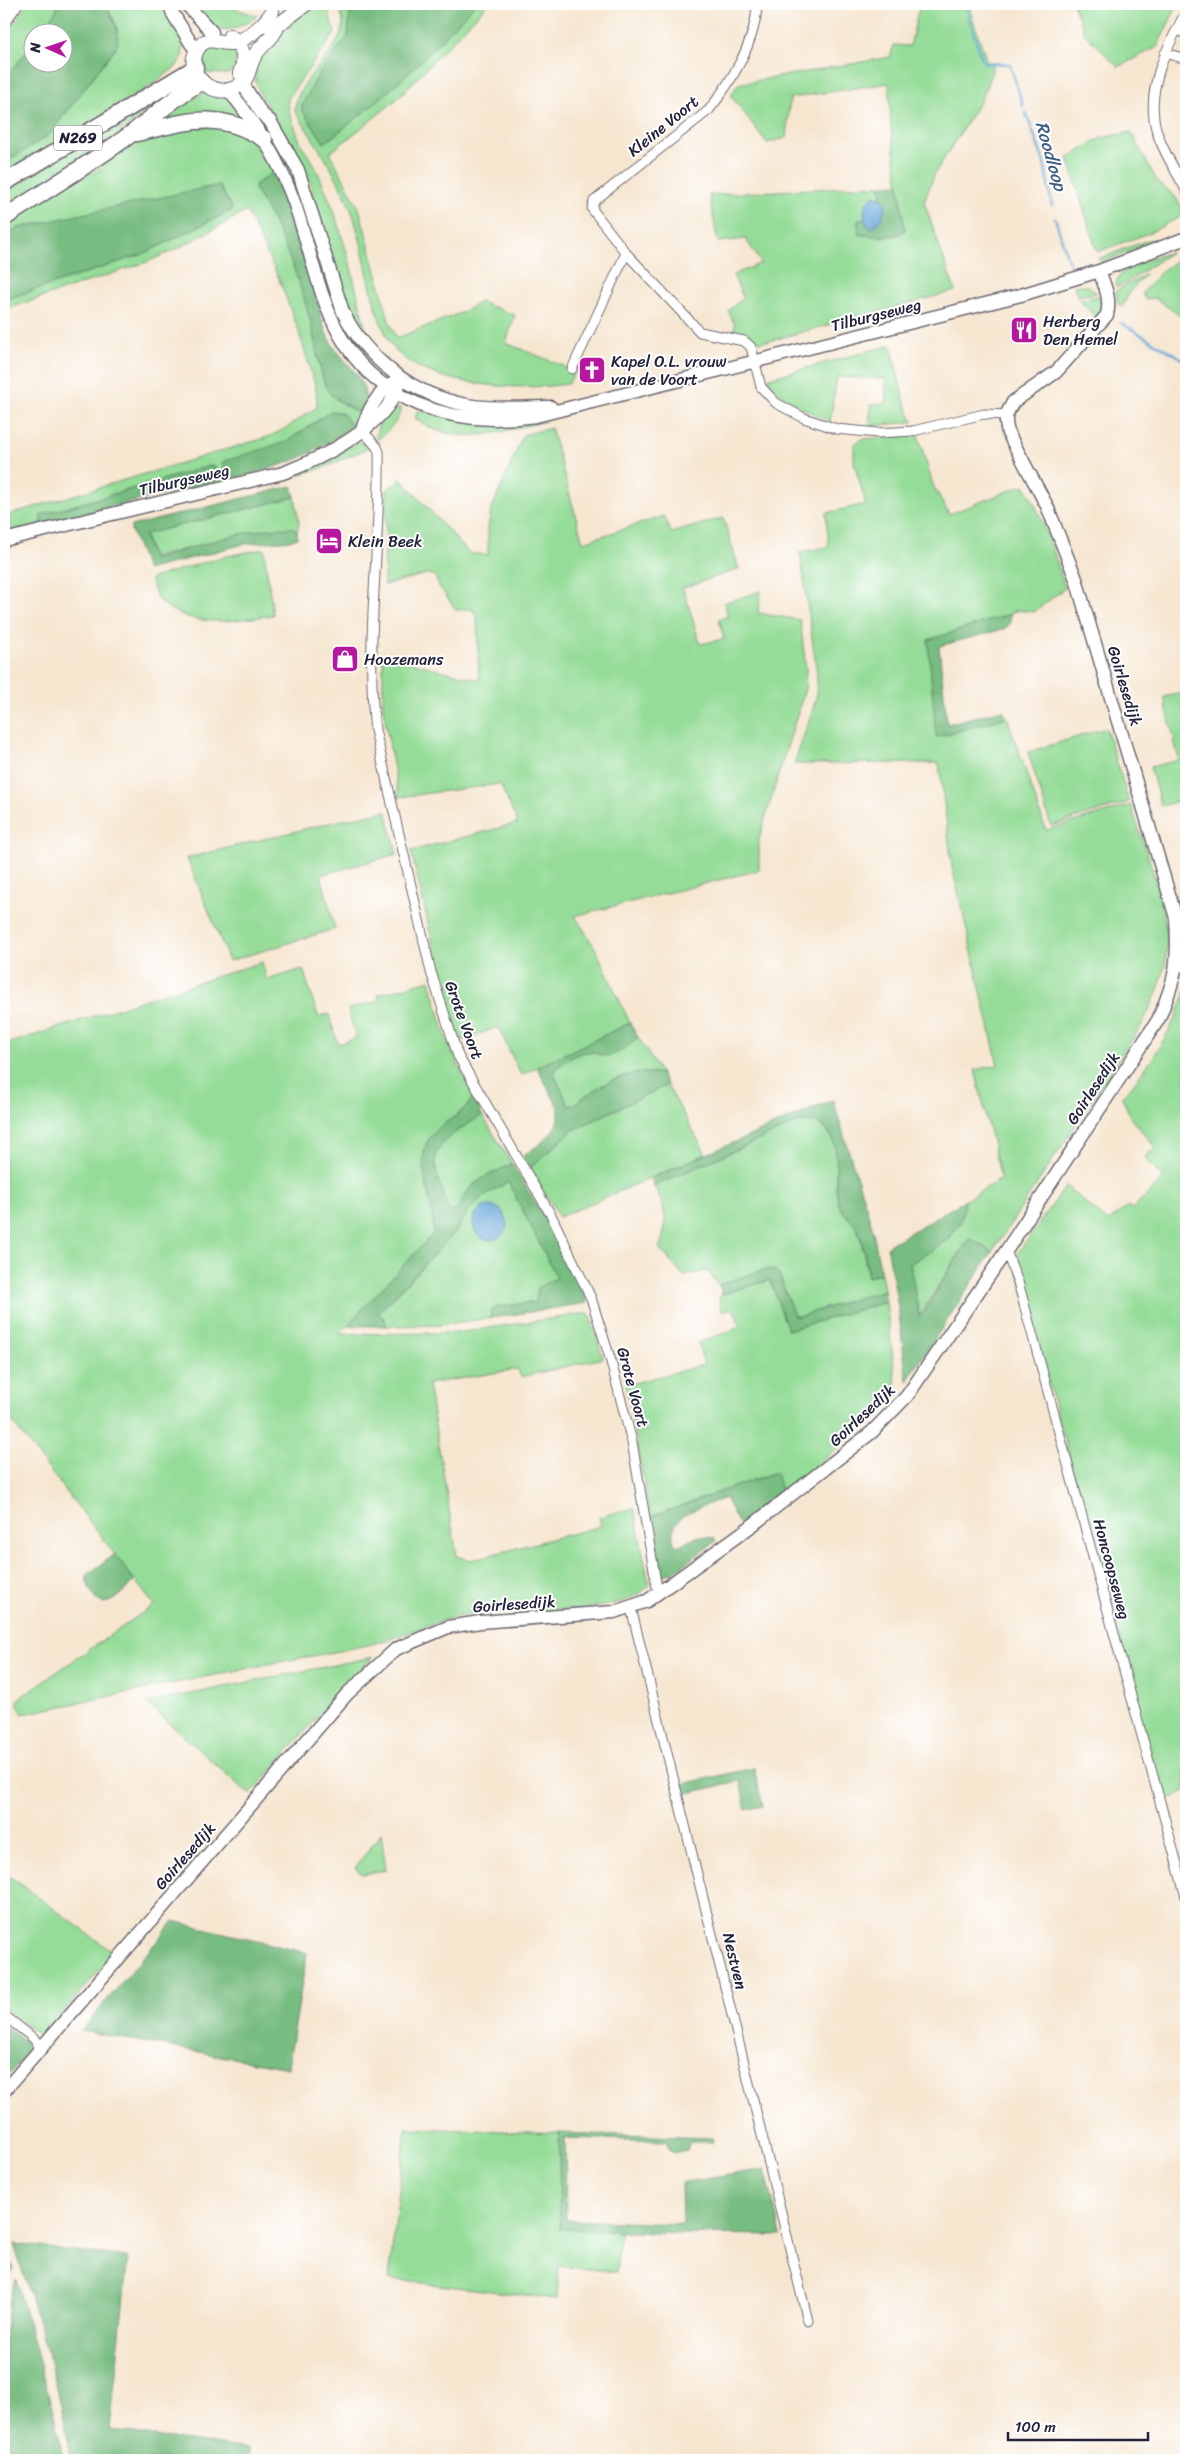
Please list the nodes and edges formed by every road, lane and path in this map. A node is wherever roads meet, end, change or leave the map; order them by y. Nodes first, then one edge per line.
1 (18, 4) edge
2 (170, 4) edge
3 (186, 4) edge
4 (306, 4) edge
5 (757, 4) edge
6 (277, 8) edge
7 (1186, 12) edge
8 (4, 24) edge
9 (1177, 29) junction
10 (212, 32) junction
11 (1186, 34) edge
12 (234, 39) junction
13 (196, 43) junction
14 (1165, 53) junction
15 (248, 58) junction
16 (1186, 59) edge
17 (197, 75) junction
18 (242, 79) junction
19 (227, 90) junction
20 (130, 135) junction
21 (264, 139) junction
22 (4, 183) edge
23 (1186, 190) edge
24 (4, 218) edge
25 (1186, 238) edge
26 (626, 253) junction
27 (1099, 271) junction
28 (754, 362) junction
29 (572, 369) dead end
30 (400, 378) junction
31 (391, 391) junction
32 (568, 407) junction
33 (1006, 415) junction
34 (362, 430) junction
35 (4, 540) edge
36 (1179, 954) junction
37 (1186, 970) edge
38 (1006, 1251) junction
39 (658, 1594) junction
40 (631, 1608) junction
41 (1186, 1897) edge
42 (4, 2016) edge
43 (41, 2047) junction
44 (4, 2092) edge
45 (808, 2322) dead end

1 - 8 street
2 - 13 street
3 - 10 street
4 - 15 main road
5 - 26 street, Kleine Voort
6 - 12 main road
7 - 9 street
9 - 11 street
9 - 14 street
10 - 12 main road
10 - 13 main road
12 - 13 main road
12 - 15 main road
13 - 17 main road, N269
14 - 16 street
14 - 23 street
15 - 18 main road
17 - 18 main road
17 - 19 main road
17 - 20 highway, N269
17 - 22 highway, N269
18 - 19 main road
18 - 30 street, Tilburgseweg
19 - 21 street, Tilburgseweg
20 - 21 highway
20 - 24 highway, N269
21 - 31 street, Tilburgseweg
25 - 27 street, Tilburgseweg
26 - 28 street, Kleine Voort
26 - 29 street
27 - 28 street, Tilburgseweg
27 - 33 street
28 - 32 street, Tilburgseweg
28 - 33 street
30 - 31 street
30 - 32 street, Tilburgseweg
31 - 32 street, Tilburgseweg
31 - 34 street
33 - 36 street, Goirlesedijk
34 - 35 street, Tilburgseweg
34 - 39 street, Grote Voort
36 - 37 street
36 - 38 street, Goirlesedijk
38 - 39 street, Goirlesedijk
38 - 41 street, Honcoopseweg
39 - 40 street, Goirlesedijk
40 - 43 street, Goirlesedijk
40 - 45 street, Nestven
42 - 43 street
43 - 44 street, Goirlesedijk

